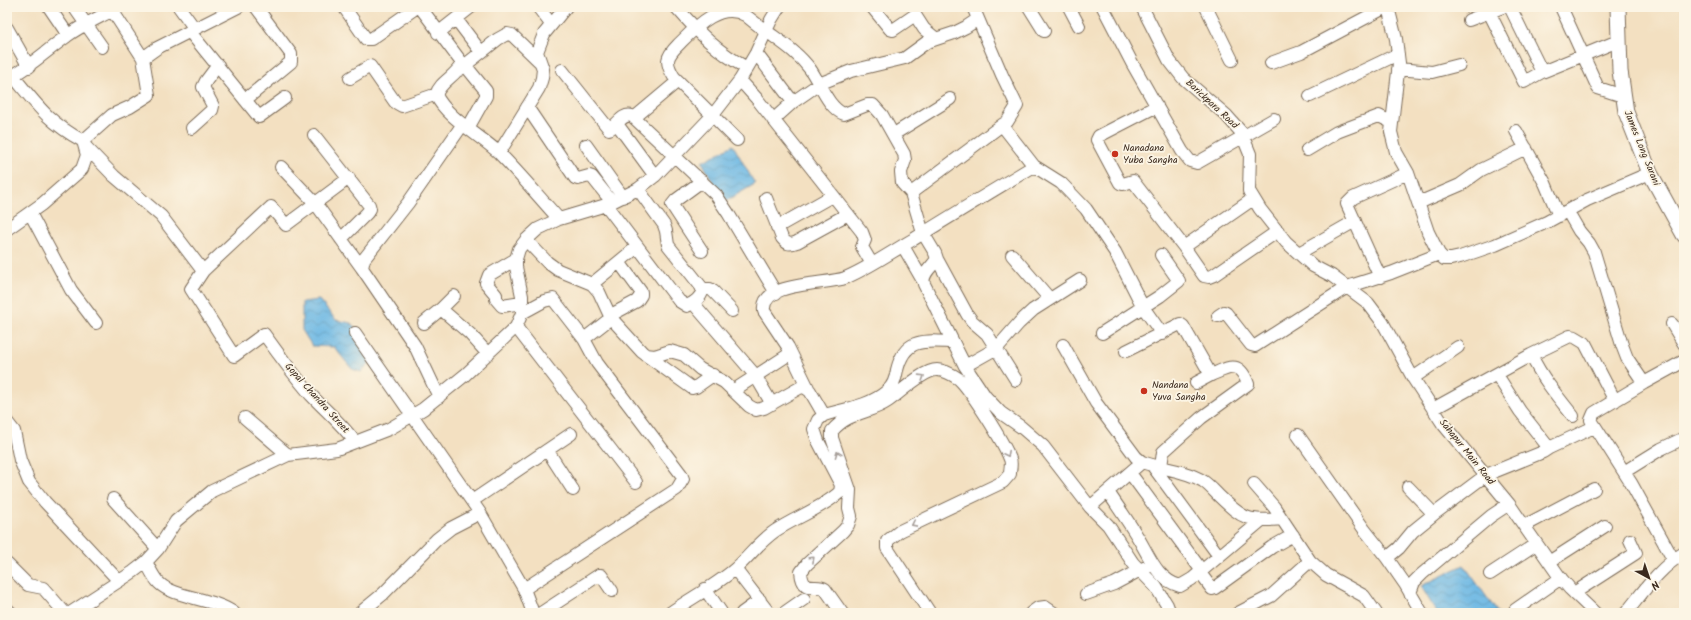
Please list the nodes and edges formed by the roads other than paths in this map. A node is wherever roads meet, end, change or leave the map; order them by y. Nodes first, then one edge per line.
1 (49, 7) edge
2 (74, 7) edge
3 (179, 7) edge
4 (238, 7) edge
5 (256, 7) edge
6 (344, 7) edge
7 (417, 7) edge
8 (420, 7) edge
9 (471, 7) edge
10 (538, 7) edge
11 (566, 7) edge
12 (676, 7) edge
13 (780, 7) edge
14 (872, 7) edge
15 (973, 7) edge
16 (1029, 7) edge
17 (1069, 7) edge
18 (1103, 7) edge
19 (1142, 7) edge
20 (1206, 7) edge
21 (1387, 7) edge
22 (1503, 7) edge
23 (1510, 7) edge
24 (1561, 7) edge
25 (1618, 7) edge
26 (114, 8) edge
27 (1489, 12) junction
28 (456, 19) junction
29 (978, 19) junction
30 (1468, 20) dead end
31 (86, 24) junction
32 (551, 24) junction
33 (1079, 26) dead end
34 (7, 28) edge
35 (695, 29) junction
36 (192, 30) junction
37 (766, 31) junction
38 (1044, 31) dead end
39 (438, 33) junction
40 (68, 36) junction
41 (936, 38) junction
42 (1618, 40) junction
43 (102, 47) dead end
44 (481, 52) junction
45 (756, 53) junction
46 (1398, 54) junction
47 (1582, 54) junction
48 (143, 58) junction
49 (1232, 60) dead end
50 (541, 62) junction
51 (1270, 63) dead end
52 (218, 65) junction
53 (1459, 65) dead end
54 (29, 67) junction
55 (462, 68) junction
56 (747, 68) junction
57 (1398, 69) junction
58 (562, 70) dead end
59 (1542, 72) junction
60 (10, 77) edge
61 (350, 78) dead end
62 (740, 80) junction
63 (678, 81) junction
64 (819, 84) junction
65 (436, 94) junction
66 (1310, 96) dead end
67 (1623, 96) junction
68 (285, 98) dead end
69 (950, 99) dead end
70 (245, 100) junction
71 (793, 102) junction
72 (1157, 106) junction
73 (527, 107) junction
74 (713, 115) junction
75 (634, 118) junction
76 (1274, 119) dead end
77 (773, 120) junction
78 (1391, 122) junction
79 (617, 124) junction
80 (1002, 125) junction
81 (466, 126) junction
82 (192, 128) dead end
83 (1516, 131) dead end
84 (894, 134) junction
85 (314, 135) dead end
86 (1243, 136) junction
87 (737, 140) dead end
88 (84, 143) junction
89 (586, 145) dead end
90 (1526, 148) junction
91 (1307, 150) dead end
92 (499, 153) junction
93 (676, 156) junction
94 (1034, 166) junction
95 (281, 167) dead end
96 (1408, 173) junction
97 (1650, 173) junction
98 (655, 176) junction
99 (349, 178) junction
100 (702, 181) junction
101 (638, 189) junction
102 (910, 193) junction
103 (832, 196) junction
104 (766, 198) dead end
105 (1417, 198) junction
106 (1253, 199) junction
107 (614, 201) junction
108 (316, 204) junction
109 (30, 213) junction
110 (848, 214) junction
111 (1564, 214) junction
112 (559, 219) junction
113 (1355, 221) junction
114 (777, 226) junction
115 (7, 229) edge
116 (1278, 231) junction
117 (923, 233) junction
118 (1684, 235) edge
119 (341, 239) junction
120 (526, 240) junction
121 (903, 246) junction
122 (637, 247) junction
123 (1184, 247) junction
124 (702, 251) dead end
125 (1299, 253) junction
126 (1439, 254) junction
127 (1012, 255) dead end
128 (1161, 255) dead end
129 (516, 259) junction
130 (937, 259) junction
131 (619, 262) junction
132 (872, 264) junction
133 (362, 268) junction
134 (203, 271) junction
135 (1380, 277) junction
136 (922, 279) junction
137 (1080, 280) dead end
138 (592, 284) junction
139 (1347, 287) junction
140 (703, 289) junction
141 (776, 293) junction
142 (454, 296) dead end
143 (1049, 298) junction
144 (693, 303) junction
145 (1143, 307) junction
146 (441, 308) junction
147 (522, 308) junction
148 (732, 311) dead end
149 (1218, 316) dead end
150 (611, 317) junction
151 (96, 323) dead end
152 (424, 323) dead end
153 (1672, 324) dead end
154 (516, 327) junction
155 (355, 333) dead end
156 (1102, 333) dead end
157 (1162, 334) junction
158 (584, 339) junction
159 (952, 342) junction
160 (1684, 344) edge
161 (1062, 345) dead end
162 (1458, 346) dead end
163 (997, 348) junction
164 (1126, 352) dead end
165 (791, 353) junction
166 (488, 354) junction
167 (646, 355) junction
168 (1531, 355) junction
169 (1684, 362) edge
170 (965, 366) junction
171 (1497, 374) junction
172 (713, 375) junction
173 (1211, 375) junction
174 (755, 376) junction
175 (1413, 378) junction
176 (1016, 380) dead end
177 (1644, 382) junction
178 (1196, 383) dead end
179 (808, 388) junction
180 (734, 390) junction
181 (439, 396) junction
182 (1616, 401) junction
183 (772, 404) junction
184 (1434, 409) junction
185 (413, 415) junction
186 (824, 415) junction
187 (1573, 416) dead end
188 (245, 418) dead end
189 (7, 422) edge
190 (1594, 427) junction
191 (571, 434) dead end
192 (1298, 435) dead end
193 (11, 438) edge
194 (1684, 438) edge
195 (355, 442) junction
196 (1549, 448) junction
197 (548, 450) junction
198 (288, 455) junction
199 (1152, 465) junction
200 (1624, 472) junction
201 (1130, 473) junction
202 (1486, 475) junction
203 (636, 482) dead end
204 (1254, 484) dead end
205 (1408, 487) dead end
206 (1594, 489) dead end
207 (573, 490) dead end
208 (1108, 492) junction
209 (113, 499) dead end
210 (472, 500) junction
211 (1509, 504) junction
212 (1090, 507) junction
213 (480, 512) junction
214 (1434, 514) junction
215 (1282, 519) junction
216 (1262, 520) junction
217 (1524, 526) junction
218 (1605, 526) dead end
219 (1293, 535) junction
220 (1630, 540) dead end
221 (1536, 544) junction
222 (158, 549) junction
223 (1684, 554) edge
224 (1219, 556) junction
225 (1387, 558) junction
226 (1673, 559) junction
227 (1310, 561) junction
228 (146, 562) junction
229 (1549, 562) junction
230 (7, 564) edge
231 (1152, 564) junction
232 (735, 569) junction
233 (1139, 570) junction
234 (1201, 572) junction
235 (1490, 574) dead end
236 (1561, 578) junction
237 (119, 581) junction
238 (705, 589) junction
239 (524, 590) junction
240 (612, 591) dead end
241 (1574, 592) junction
242 (1410, 593) junction
243 (1086, 594) dead end
244 (804, 599) dead end
245 (760, 600) junction
246 (7, 609) edge
247 (1515, 610) dead end
248 (721, 612) dead end
249 (11, 613) edge
250 (65, 613) edge
251 (70, 613) edge
252 (234, 613) edge
253 (360, 613) edge
254 (534, 613) edge
255 (541, 613) edge
256 (670, 613) edge
257 (743, 613) edge
258 (769, 613) edge
259 (784, 613) edge
260 (842, 613) edge
261 (930, 613) edge
262 (1031, 613) edge
263 (1054, 613) edge
264 (1170, 613) edge
265 (1238, 613) edge
266 (1376, 613) edge
267 (1422, 613) edge
268 (1595, 613) edge
269 (1626, 613) edge

1 - 40 street
2 - 31 street
3 - 36 street
4 - 36 street
5 - 70 street
6 - 7 street
8 - 39 street
9 - 28 street
10 - 32 street
11 - 32 street
12 - 35 street
13 - 37 street
14 - 41 street
15 - 29 street
16 - 38 street
17 - 33 street
18 - 72 street
19 - 86 street, Barickpara Road
20 - 49 street
21 - 46 street
21 - 51 street
22 - 27 street
23 - 59 street
24 - 47 street
25 - 42 main road, James Long Sarani
26 - 31 street
26 - 48 street
27 - 30 street
27 - 59 street
28 - 39 street
28 - 44 street
29 - 41 street
29 - 80 street
31 - 40 street
31 - 43 street
32 - 50 street
34 - 54 street
35 - 37 street
35 - 56 street
35 - 63 street
36 - 48 street
36 - 52 street
37 - 45 street
37 - 64 street
39 - 55 street
40 - 54 street
41 - 64 street
42 - 47 street
42 - 67 main road, James Long Sarani
44 - 50 street
44 - 55 street
45 - 56 street
45 - 71 street
46 - 57 street
46 - 66 street
47 - 59 street
47 - 67 street
48 - 88 street
50 - 73 street
52 - 70 street
52 - 82 street
53 - 57 street
54 - 60 street
55 - 65 street
55 - 81 street
56 - 62 street
57 - 78 street
58 - 79 street
60 - 88 street
61 - 65 street
62 - 74 street
62 - 77 street
63 - 74 street
63 - 75 street
64 - 71 street
64 - 84 street
65 - 81 street
67 - 97 main road, James Long Sarani
68 - 70 street
69 - 84 street
71 - 77 street
72 - 86 street
72 - 123 street
73 - 92 street
73 - 107 street
74 - 87 street
74 - 93 street
75 - 79 street
75 - 93 street
76 - 86 street
77 - 103 street
78 - 91 street
78 - 96 street
79 - 98 street
80 - 94 street
80 - 102 street
81 - 92 street
81 - 133 street
83 - 90 street
84 - 102 street
85 - 99 street
86 - 106 street, Barickpara Road
88 - 109 street
88 - 134 street
89 - 107 street
90 - 105 street
90 - 111 street
92 - 112 street
93 - 98 street
93 - 100 street
94 - 117 street
94 - 145 street
95 - 108 street
96 - 105 street
96 - 113 street
97 - 111 street
97 - 118 main road, James Long Sarani
98 - 101 street
99 - 108 street
99 - 119 street
100 - 124 street
100 - 141 street
101 - 107 street
101 - 140 street
102 - 117 street
103 - 110 street
103 - 114 street
104 - 114 street
105 - 126 street
106 - 116 street, Barickpara Road
106 - 123 street
107 - 112 street
107 - 122 street
108 - 119 street
108 - 134 street
109 - 115 street
109 - 151 street
110 - 114 street
110 - 132 street
111 - 126 street
111 - 177 street
112 - 120 street
113 - 125 street
113 - 135 street
116 - 123 street
116 - 125 street, Barickpara Road
117 - 121 street
117 - 130 street
119 - 133 street
120 - 129 street
120 - 138 street
121 - 132 street
121 - 136 street
122 - 131 street
122 - 144 street
125 - 139 street, Barickpara Road
126 - 135 street
127 - 143 street
128 - 145 street
129 - 147 street
129 - 147 street
130 - 136 street
130 - 163 street
131 - 138 street
131 - 150 street
132 - 141 street
133 - 181 street
134 - 195 street, Gopal Chandra Street
135 - 139 street
136 - 159 street
137 - 143 street
138 - 150 street
139 - 149 street
139 - 175 street, Sahapur Main Road
140 - 144 street
140 - 148 street
141 - 165 street
142 - 146 street
143 - 163 street
144 - 174 street
145 - 156 street
145 - 157 street
146 - 152 street
146 - 166 street
147 - 154 street
147 - 158 street
150 - 158 street
150 - 167 street
153 - 160 street
154 - 166 street
154 - 203 street
155 - 185 street
157 - 164 street
157 - 173 street
158 - 239 street
159 - 170 street
159 - 186 street
161 - 199 street
162 - 175 street
163 - 170 street
163 - 176 street
165 - 174 street
165 - 179 street
166 - 181 street
167 - 172 street
167 - 172 street
168 - 171 street
168 - 182 street
168 - 187 street
169 - 177 street
170 - 212 street
171 - 184 street
171 - 196 street
172 - 180 street
173 - 178 street
173 - 199 street
174 - 180 street
174 - 183 street
175 - 184 street, Sahapur Main Road
177 - 182 street
179 - 183 street
179 - 186 street
180 - 183 street
181 - 185 street
182 - 190 street
184 - 202 street, Sahapur Main Road
185 - 195 street
185 - 210 street
186 - 232 street
188 - 198 street
189 - 193 street
190 - 196 street
190 - 200 street
191 - 197 street
192 - 225 street
193 - 237 street
194 - 200 street
195 - 198 street
196 - 202 street
197 - 207 street
197 - 210 street
198 - 222 street
199 - 201 street
199 - 216 street
199 - 224 street
200 - 226 street
201 - 208 street
201 - 234 street
202 - 211 street, Sahapur Main Road
202 - 214 street
204 - 215 street
205 - 214 street
206 - 217 street
208 - 212 street
208 - 231 street
209 - 222 street
210 - 213 street
211 - 217 street, Sahapur Main Road
211 - 242 street
212 - 233 street
213 - 239 street
213 - 253 street
214 - 225 street
215 - 216 street
215 - 219 street
216 - 224 street
217 - 221 street, Sahapur Main Road
218 - 229 street
219 - 227 street
219 - 234 street
220 - 241 street
221 - 229 street, Sahapur Main Road
221 - 235 street
222 - 228 street
223 - 226 street
224 - 234 street
225 - 242 street
226 - 269 street
227 - 265 street
227 - 266 street
228 - 237 street
228 - 252 street
229 - 236 street, Sahapur Main Road
230 - 250 street
231 - 233 street
231 - 234 street
232 - 238 street
232 - 245 street
233 - 243 street
233 - 264 street
236 - 241 street, Sahapur Main Road
236 - 247 street
237 - 251 street
238 - 248 street
238 - 256 street
239 - 254 street
240 - 255 street
241 - 268 street, Sahapur Main Road
242 - 267 street
244 - 259 street
245 - 257 street
245 - 258 street
246 - 249 street
260 -> 261 street
262 - 263 street

